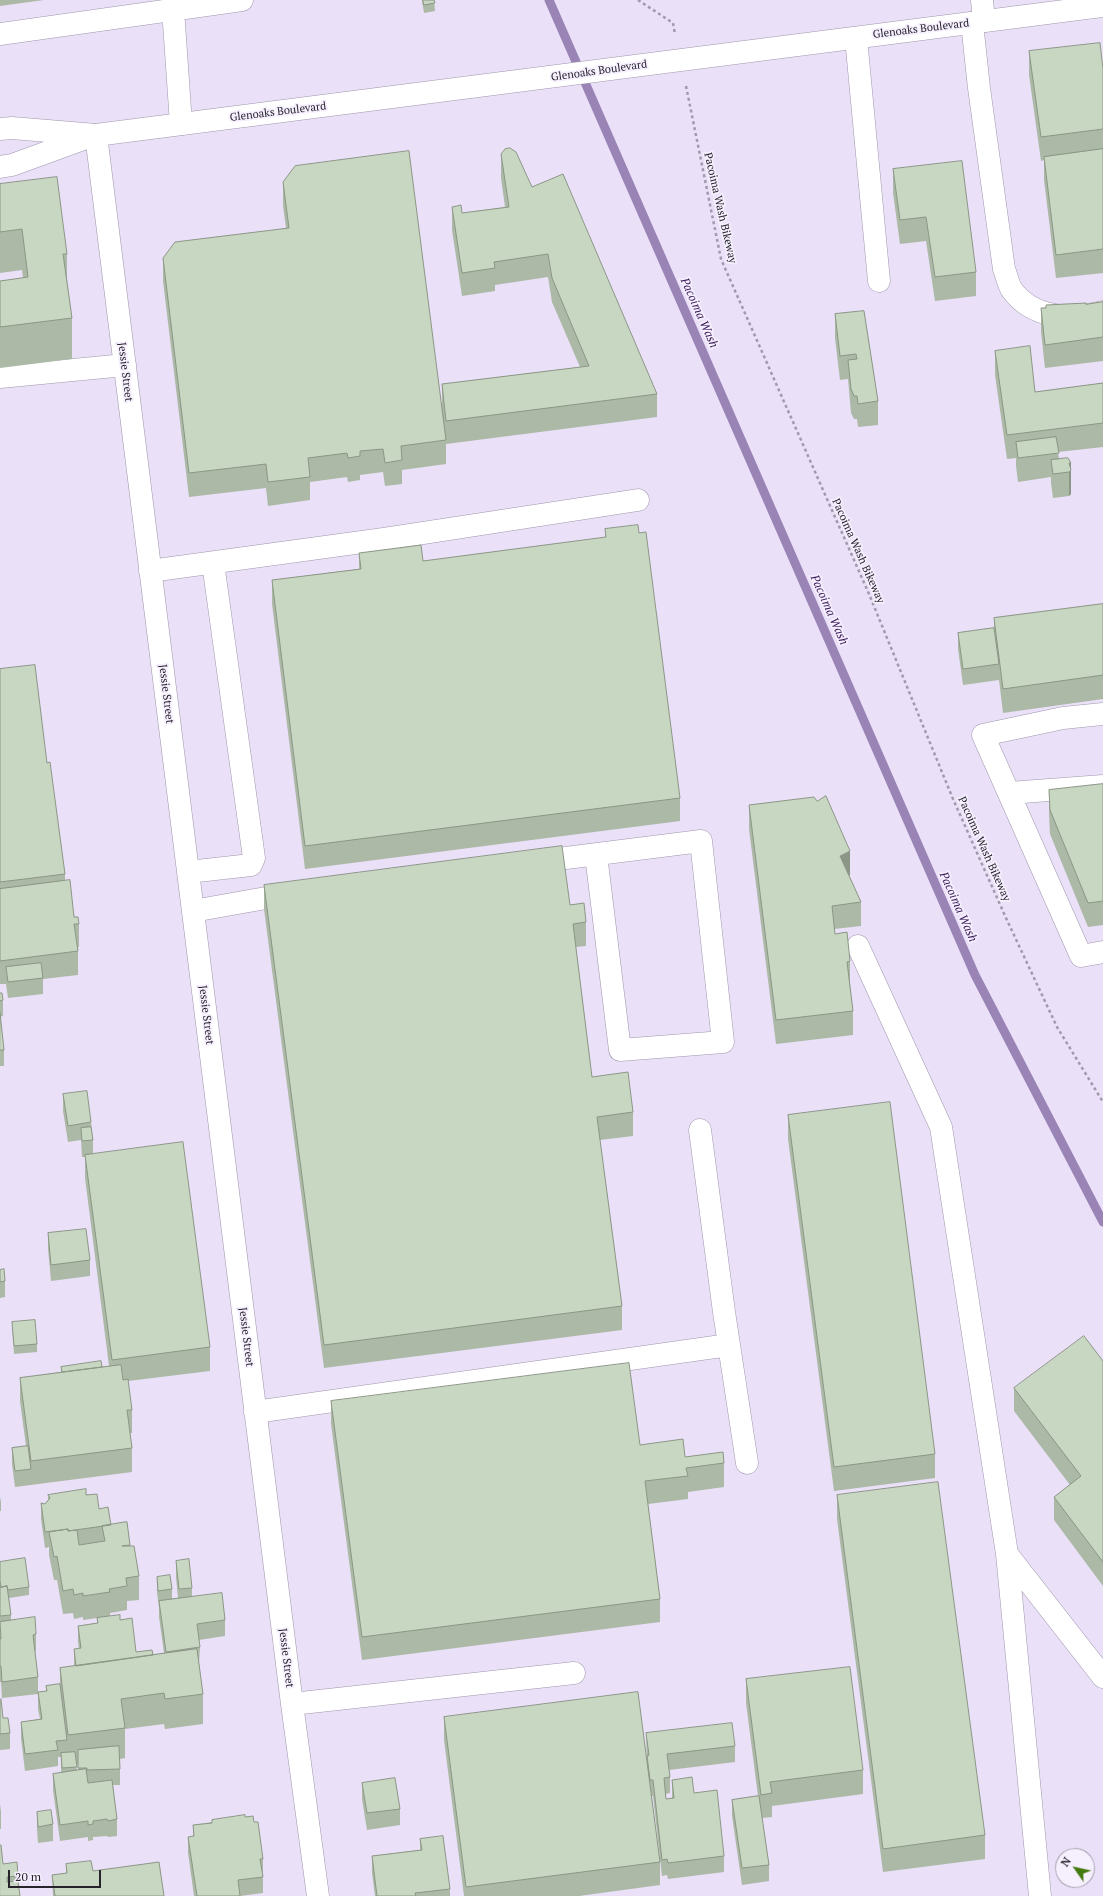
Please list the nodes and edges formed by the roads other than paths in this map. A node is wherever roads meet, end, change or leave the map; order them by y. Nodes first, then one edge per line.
1 (242, 0) edge
2 (982, 0) edge
3 (1103, 6) edge
4 (172, 9) junction
5 (978, 22) junction
6 (0, 34) edge
7 (856, 38) junction
8 (181, 124) junction
9 (0, 129) edge
10 (96, 135) junction
11 (0, 167) edge
12 (879, 281) dead end
13 (1103, 312) edge
14 (124, 365) junction
15 (0, 378) edge
16 (638, 500) dead end
17 (213, 563) junction
18 (150, 571) junction
19 (1103, 714) edge
20 (1103, 786) edge
21 (1009, 793) junction
22 (596, 855) junction
23 (517, 865) edge
24 (188, 872) junction
25 (313, 890) edge
26 (193, 911) junction
27 (858, 946) dead end
28 (1103, 952) edge
29 (700, 1130) dead end
30 (730, 1345) junction
31 (255, 1412) junction
32 (747, 1463) dead end
33 (1007, 1554) junction
34 (574, 1673) dead end
35 (1103, 1677) edge
36 (292, 1704) junction
37 (318, 1896) edge
38 (1040, 1896) edge

1 - 4 street
2 - 5 street
3 - 5 street, Glenoaks Boulevard
4 - 6 street
4 - 8 street
5 - 7 street, Glenoaks Boulevard
5 - 13 street
7 - 8 street, Glenoaks Boulevard
7 - 12 street
8 - 10 street, Glenoaks Boulevard
9 - 10 street, Glenoaks Boulevard
10 - 11 street, Glenoaks Boulevard
10 - 14 street, Jessie Street
14 - 15 street
14 - 18 street, Jessie Street
16 - 17 street
17 - 18 street
17 - 24 street
18 - 24 street, Jessie Street
19 - 21 street
20 - 21 street
21 - 28 street
22 - 22 street
22 - 23 street
24 - 26 street, Jessie Street
25 - 26 street
26 - 31 street, Jessie Street
27 - 33 street
29 - 30 street
30 - 31 street
30 - 32 street
31 - 36 street, Jessie Street
33 - 35 street
33 - 38 street
34 - 36 street
36 - 37 street, Jessie Street

